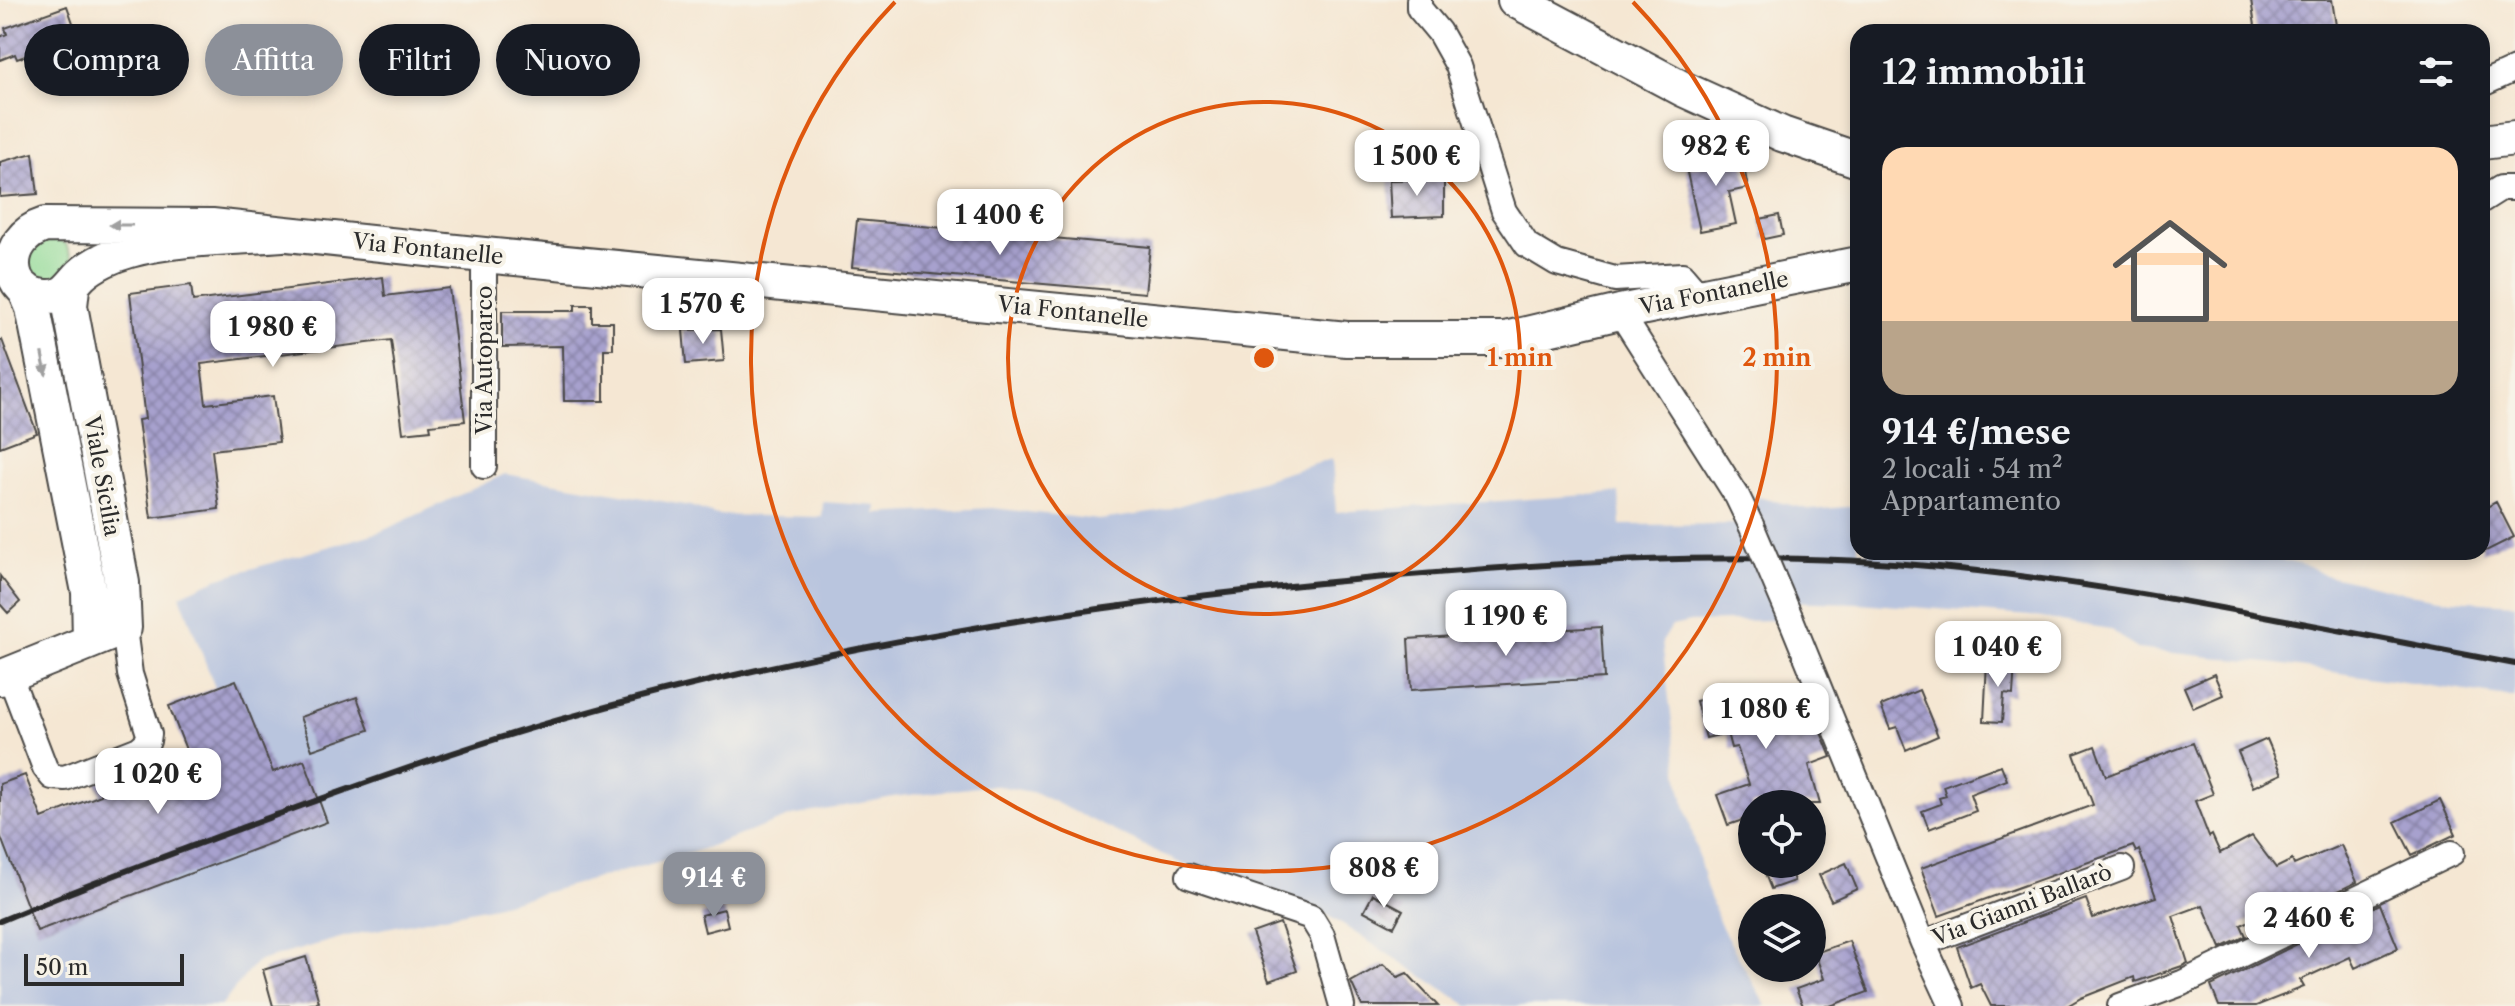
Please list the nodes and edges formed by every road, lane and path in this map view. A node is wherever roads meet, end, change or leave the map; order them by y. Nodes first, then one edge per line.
1 (1419, 0) edge
2 (1515, 0) edge
3 (2515, 69) edge
4 (2490, 80) edge
5 (2515, 138) edge
6 (2490, 141) edge
7 (1850, 157) edge
8 (2515, 188) edge
9 (2490, 195) edge
10 (0, 225) edge
11 (48, 225) junction
12 (282, 234) junction
13 (484, 255) junction
14 (1850, 266) edge
15 (14, 280) edge
16 (77, 281) junction
17 (1700, 296) junction
18 (1620, 312) junction
19 (484, 466) dead end
20 (124, 628) junction
21 (90, 641) junction
22 (5, 676) edge
23 (2452, 853) dead end
24 (2122, 868) dead end
25 (1189, 876) dead end
26 (1923, 943) junction
27 (1342, 1006) edge
28 (1952, 1006) edge
29 (2120, 1006) edge

1 - 17 street
2 - 7 street
3 - 4 street
5 - 6 street
8 - 9 street
10 - 11 street
12 -> 11 street
11 - 15 street
11 - 16 street
12 - 13 street, Via Fontanelle
12 - 16 street
13 - 18 street, Via Fontanelle
13 - 19 street, Via Autoparco
14 - 17 street, Via Fontanelle
15 - 16 street
15 -> 21 street, Viale Sicilia
16 - 20 street, Viale Sicilia
17 - 18 street, Via Fontanelle
18 - 26 street, bridge
20 - 21 street
20 - 22 street
21 - 22 street
23 - 29 street
24 - 26 street, Via Gianni Ballarò
25 - 27 street
26 - 28 street

